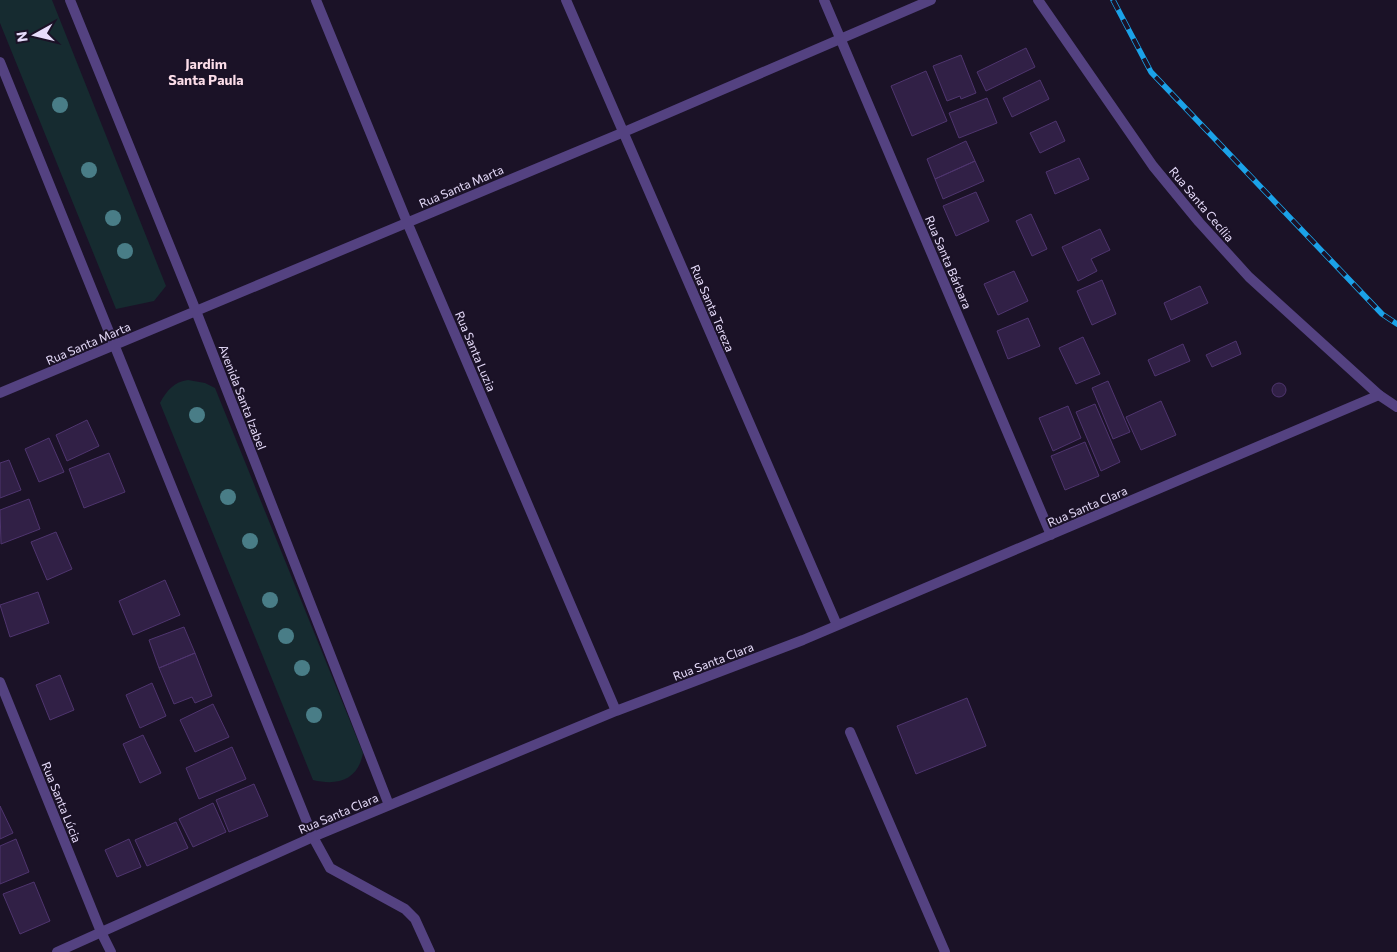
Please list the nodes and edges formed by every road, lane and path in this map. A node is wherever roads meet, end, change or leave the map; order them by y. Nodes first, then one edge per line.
1 (70, 0) edge
2 (316, 0) edge
3 (566, 0) edge
4 (824, 0) edge
5 (931, 0) edge
6 (1038, 0) edge
7 (841, 39) junction
8 (0, 62) edge
9 (624, 132) junction
10 (407, 222) junction
11 (196, 311) junction
12 (115, 344) junction
13 (0, 393) edge
14 (1380, 395) junction
15 (1397, 407) edge
16 (1051, 535) junction
17 (838, 625) junction
18 (0, 682) edge
19 (616, 711) junction
20 (850, 732) dead end
21 (389, 805) junction
22 (313, 837) junction
23 (101, 932) junction
24 (57, 952) edge
25 (111, 952) edge
26 (430, 952) edge
27 (946, 952) edge

1 - 11 street, Avenida Santa Izabel
2 - 10 street, Rua Santa Luzia
3 - 9 street, Rua Santa Tereza
4 - 7 street, Rua Santa Bárbara
5 - 7 street, Rua Santa Marta
6 - 14 street, Rua Santa Cecília
7 - 9 street, Rua Santa Marta
7 - 16 street, Rua Santa Bárbara
8 - 12 street
9 - 10 street, Rua Santa Marta
9 - 17 street, Rua Santa Tereza
10 - 11 street, Rua Santa Marta
10 - 19 street, Rua Santa Luzia
11 - 12 street, Rua Santa Marta
11 - 21 street, Avenida Santa Izabel
12 - 13 street, Rua Santa Marta
12 - 22 street
14 - 15 street, Rua Santa Cecília
14 - 16 street, Rua Santa Clara
16 - 17 street, Rua Santa Clara
17 - 19 street, Rua Santa Clara
18 - 23 street, Rua Santa Lúcia
19 - 21 street, Rua Santa Clara
20 - 27 street
21 - 22 street, Rua Santa Clara
22 - 23 street, Rua Santa Clara
22 - 26 street
23 - 24 street, Rua Santa Clara
23 - 25 street, Rua Santa Lúcia

